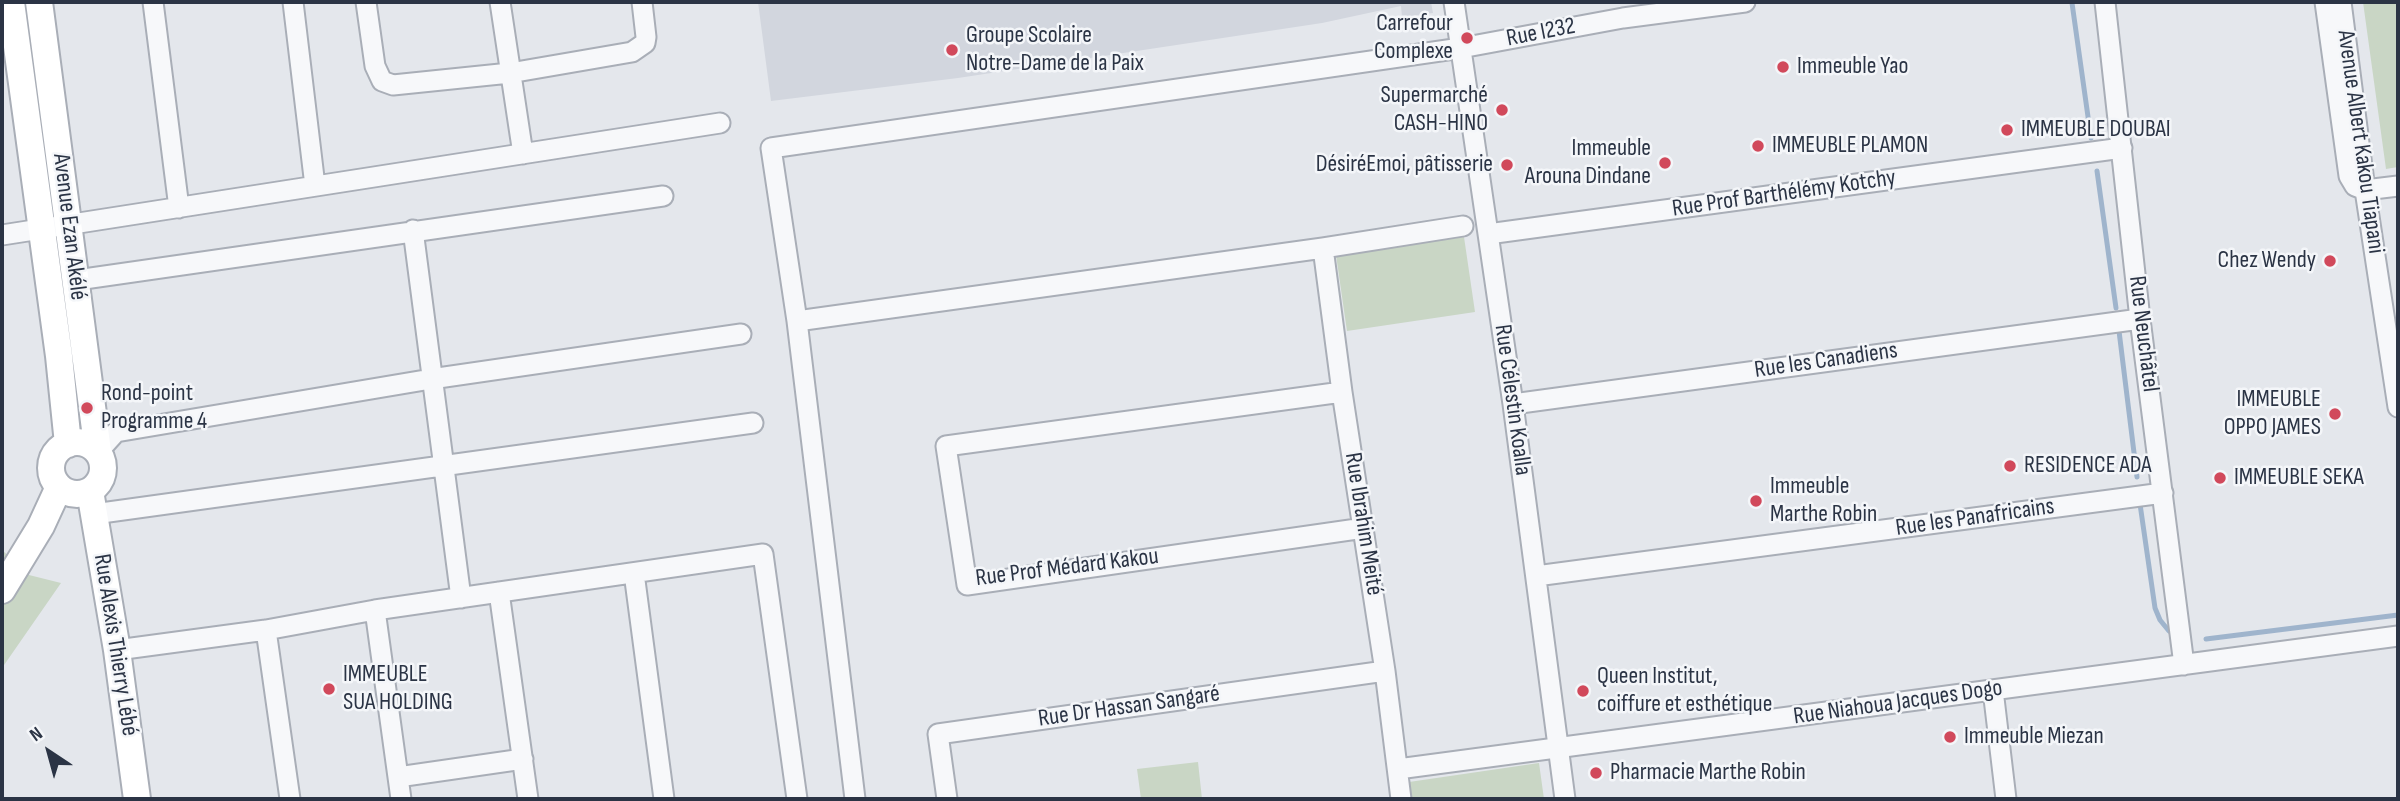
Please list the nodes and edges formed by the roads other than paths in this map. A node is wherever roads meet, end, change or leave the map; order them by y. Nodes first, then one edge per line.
1 (10, 2) edge
2 (39, 2) edge
3 (153, 2) edge
4 (293, 2) edge
5 (366, 2) edge
6 (500, 2) edge
7 (642, 2) edge
8 (1454, 2) edge
9 (1745, 2) edge
10 (2105, 2) edge
11 (2325, 2) edge
12 (2342, 2) edge
13 (1461, 48) junction
14 (510, 73) junction
15 (720, 123) dead end
16 (2122, 148) junction
17 (523, 154) junction
18 (315, 186) junction
19 (2398, 186) edge
20 (2365, 190) junction
21 (663, 196) dead end
22 (179, 208) junction
23 (70, 226) junction
24 (1463, 226) dead end
25 (42, 229) junction
26 (413, 230) junction
27 (1488, 234) junction
28 (2, 235) edge
29 (1323, 248) junction
30 (77, 280) junction
31 (2140, 319) junction
32 (797, 321) junction
33 (741, 334) dead end
34 (431, 379) junction
35 (1342, 392) junction
36 (1513, 404) junction
37 (2398, 407) edge
38 (753, 423) dead end
39 (68, 444) junction
40 (98, 452) junction
41 (443, 467) junction
42 (59, 487) junction
43 (2163, 494) junction
44 (92, 503) junction
45 (1364, 528) junction
46 (634, 573) junction
47 (1536, 576) junction
48 (2, 590) edge
49 (499, 592) junction
50 (461, 598) junction
51 (375, 610) junction
52 (267, 630) junction
53 (2398, 636) edge
54 (117, 650) junction
55 (2184, 666) junction
56 (1385, 671) junction
57 (1993, 690) junction
58 (1559, 748) junction
59 (523, 758) junction
60 (1398, 769) junction
61 (398, 777) junction
62 (137, 799) edge
63 (290, 799) edge
64 (401, 799) edge
65 (528, 799) edge
66 (664, 799) edge
67 (797, 799) edge
68 (855, 799) edge
69 (947, 799) edge
70 (1401, 799) edge
71 (1565, 799) edge
72 (2006, 799) edge

1 - 25 main road, Avenue Ezan Akélé
2 - 23 main road, Avenue Ezan Akélé
3 - 22 street
4 - 18 street
5 - 14 street
6 - 14 street
7 - 14 street
8 - 13 street, Rue Célestin Koalla
9 - 13 street, Rue I232
10 - 16 street, Rue Neuchâtel
11 - 20 street
12 - 20 street, Avenue Albert Kakou Tiapani
13 - 27 street, Rue Célestin Koalla
13 - 32 street, Rue I232
14 - 17 street
15 - 17 street
16 - 27 street, Rue Prof Barthélémy Kotchy
16 - 31 street, Rue Neuchâtel
17 - 18 street
18 - 22 street
19 - 20 street
20 - 37 street, Avenue Albert Kakou Tiapani
21 - 26 street
22 - 23 street
23 - 25 street
23 - 30 main road, Avenue Ezan Akélé
24 - 29 street
25 - 28 street
25 - 39 main road, Avenue Ezan Akélé
26 - 30 street
26 - 34 street
27 - 36 street, Rue Célestin Koalla
29 - 32 street
29 - 35 street, Rue Ibrahim Meité
30 - 40 main road, Avenue Ezan Akélé
31 - 36 street, Rue les Canadiens
31 - 43 street, Rue Neuchâtel
32 - 68 street
33 - 34 street
34 - 40 street
34 - 41 street
35 - 45 street, Rue Ibrahim Meité
35 - 45 street, Rue Prof Médard Kakou
36 - 47 street, Rue Célestin Koalla
38 - 41 street
39 - 40 main road
39 - 42 main road
40 - 44 main road
41 - 44 street
41 - 50 street
42 - 44 main road
42 - 48 main road
43 - 47 street, Rue les Panafricains
43 - 55 street, Rue Neuchâtel
44 - 54 main road, Rue Alexis Thierry Lébé
45 - 56 street, Rue Ibrahim Meité
46 - 49 street
46 - 66 street
46 - 67 street
47 - 58 street, Rue Célestin Koalla
49 - 50 street
49 - 59 street
50 - 51 street
51 - 52 street
51 - 61 street
52 - 54 street
52 - 63 street
53 - 55 street, Rue Niahoua Jacques Dogo
54 - 62 main road, Rue Alexis Thierry Lébé
55 - 57 street, Rue Niahoua Jacques Dogo
56 - 60 street, Rue Ibrahim Meité
56 - 69 street, Rue Dr Hassan Sangaré
57 - 58 street, Rue Niahoua Jacques Dogo
57 - 72 street
58 - 60 street, Rue Niahoua Jacques Dogo
58 - 71 street, Rue Célestin Koalla
59 - 61 street
59 - 65 street
60 - 70 street, Rue Ibrahim Meité
61 - 64 street

